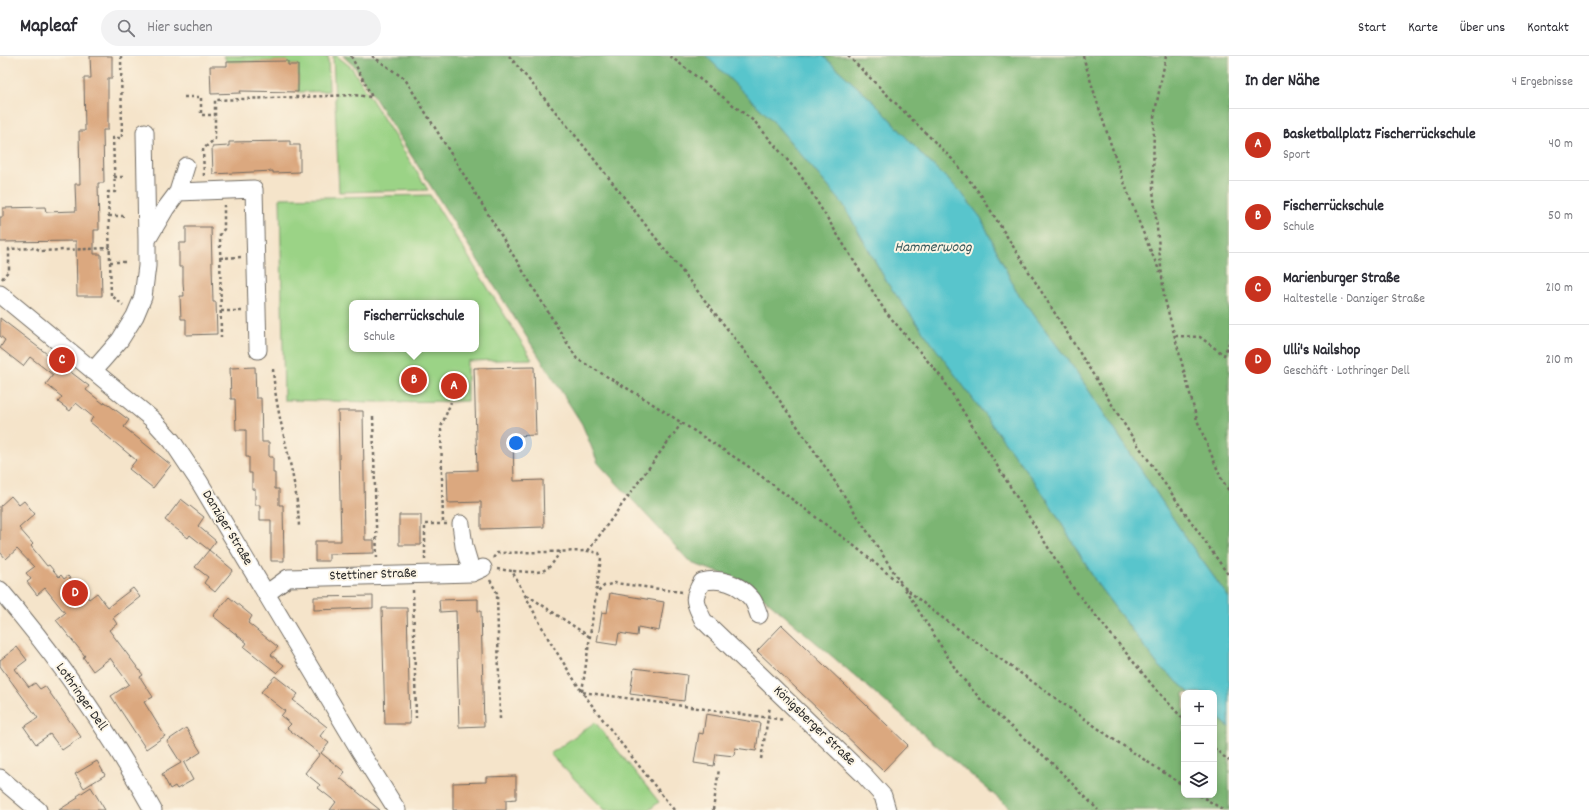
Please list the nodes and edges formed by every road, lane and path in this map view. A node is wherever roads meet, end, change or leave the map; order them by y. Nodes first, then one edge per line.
1 (121, 56) edge
2 (351, 56) edge
3 (372, 56) edge
4 (509, 56) edge
5 (670, 56) edge
6 (848, 56) edge
7 (1084, 56) edge
8 (1166, 56) edge
9 (184, 97) dead end
10 (215, 115) junction
11 (145, 132) dead end
12 (186, 166) dead end
13 (114, 177) junction
14 (124, 177) dead end
15 (224, 190) junction
16 (204, 191) junction
17 (178, 192) junction
18 (109, 216) junction
19 (125, 216) dead end
20 (148, 240) junction
21 (110, 248) junction
22 (256, 257) junction
23 (220, 258) junction
24 (110, 262) junction
25 (126, 262) dead end
26 (1161, 275) junction
27 (1, 287) edge
28 (221, 311) junction
29 (257, 311) junction
30 (136, 316) junction
31 (1174, 336) junction
32 (221, 338) dead end
33 (1229, 343) edge
34 (258, 350) dead end
35 (273, 369) dead end
36 (93, 371) junction
37 (451, 402) dead end
38 (373, 417) dead end
39 (681, 424) junction
40 (1229, 491) edge
41 (443, 524) junction
42 (461, 524) joint
43 (299, 528) dead end
44 (425, 547) dead end
45 (588, 550) junction
46 (376, 551) dead end
47 (560, 551) junction
48 (498, 553) dead end
49 (478, 570) junction
50 (512, 572) junction
51 (413, 574) junction
52 (1229, 576) edge
53 (902, 586) junction
54 (0, 590) edge
55 (266, 594) junction
56 (596, 594) junction
57 (694, 594) junction
58 (526, 595) junction
59 (759, 615) dead end
60 (590, 637) junction
61 (773, 685) junction
62 (582, 692) junction
63 (1181, 717) edge
64 (416, 718) dead end
65 (768, 718) junction
66 (500, 719) dead end
67 (788, 720) dead end
68 (1217, 751) edge
69 (761, 759) dead end
70 (1229, 761) edge
71 (719, 769) dead end
72 (0, 778) edge
73 (1181, 784) edge
74 (1203, 798) edge
75 (38, 810) edge
76 (153, 810) edge
77 (397, 810) edge
78 (674, 810) edge
79 (713, 810) edge
80 (887, 810) edge
81 (1098, 810) edge
82 (1224, 810) edge

1 - 13 path
2 - 10 path
3 - 39 path
4 - 53 path
5 - 63 path
6 - 52 path
7 - 26 path
8 - 26 path
9 - 10 path
10 - 16 path
11 - 20 street
12 - 17 street
13 - 14 path
13 - 18 path
15 - 16 street
15 - 22 street
15 - 23 path
16 - 17 street
17 - 20 street
18 - 19 path
18 - 21 path
20 - 30 street
21 - 24 path
21 - 27 path
22 - 23 path
22 - 29 street
23 - 28 path
24 - 25 path
24 - 30 path
26 - 31 path
27 - 36 street, Danziger Straße
28 - 29 path
28 - 32 path
29 - 34 street
30 - 36 street
31 - 33 path
31 - 40 path
35 - 43 path
36 - 55 street, Danziger Straße
37 - 41 path
38 - 46 path
39 - 45 path
39 - 53 path
41 - 42 path
41 - 44 path
42 - 49 street
45 - 47 path
45 - 56 path
47 - 48 path
47 - 50 path
49 - 50 path
49 - 51 street, Stettiner Straße
49 - 66 path
50 - 58 path
51 - 55 street, Stettiner Straße
51 - 64 path
53 - 73 path
53 - 81 path
54 - 76 street, Lothringer Dell
55 - 77 street, Danziger Straße
56 - 57 path
56 - 60 path
57 - 59 street
57 - 61 street, Königsberger Straße
58 - 60 path
58 - 62 path
60 - 62 path
61 - 65 path
61 - 80 street, Königsberger Straße
62 - 65 path
62 - 78 path
65 - 67 path
65 - 69 path
68 - 70 path
71 - 79 path
72 - 75 street
74 - 82 path

